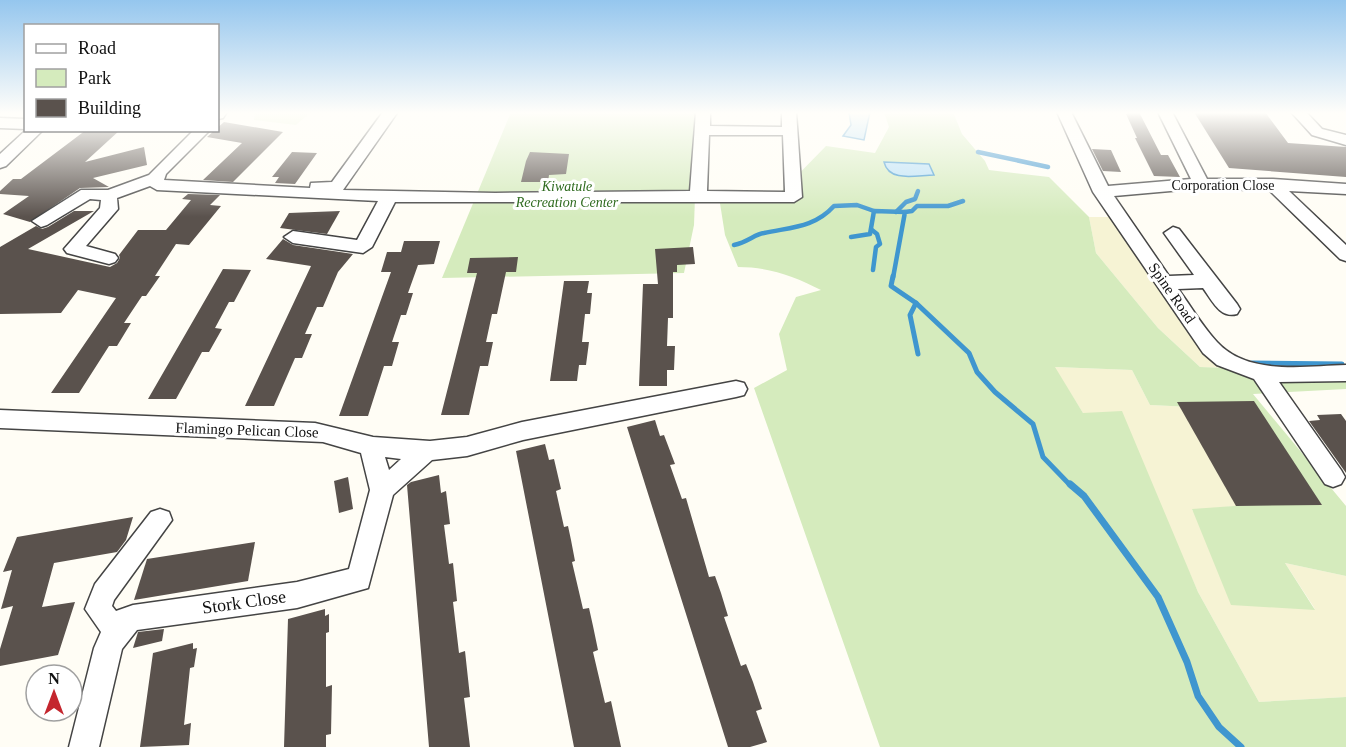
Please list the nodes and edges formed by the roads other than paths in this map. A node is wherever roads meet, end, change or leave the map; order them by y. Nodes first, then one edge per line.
1 (18, 147) edge
2 (188, 147) edge
3 (365, 147) edge
4 (701, 147) edge
5 (791, 147) edge
6 (1078, 147) edge
7 (1183, 147) edge
8 (0, 163) edge
9 (156, 182) junction
10 (1201, 183) junction
11 (1273, 184) junction
12 (1346, 189) edge
13 (246, 192) junction
14 (1101, 192) junction
15 (110, 195) junction
16 (389, 196) junction
17 (698, 196) junction
18 (41, 221) dead end
19 (1173, 233) dead end
20 (293, 237) dead end
21 (1346, 255) edge
22 (109, 258) dead end
23 (1208, 280) junction
24 (1165, 283) junction
25 (1230, 309) dead end
26 (1261, 373) junction
27 (1346, 373) edge
28 (736, 389) dead end
29 (0, 419) edge
30 (371, 446) junction
31 (425, 452) junction
32 (1333, 477) dead end
33 (382, 490) junction
34 (160, 520) dead end
35 (121, 626) junction
36 (84, 747) edge

1 - 8 street
2 - 9 street
3 - 13 street
4 - 17 street
5 - 17 street
6 - 14 street, Spine Road
7 - 10 street
9 - 13 street
9 - 15 street
10 - 11 street, Corporation Close
10 - 14 street, Corporation Close
11 - 12 street, Corporation Close
11 - 21 street
13 - 16 street
14 - 24 street, Spine Road
15 - 18 street
15 - 22 street
16 - 17 street
16 - 20 street
19 - 23 street
23 - 24 street
23 - 25 street
24 - 26 street, Spine Road
26 - 27 street, Spine Road
26 - 32 street
28 - 31 street, Flamingo Pelican Close
29 - 30 street, Flamingo Pelican Close
30 - 31 street, Flamingo Pelican Close
30 - 33 street, Stork Close
31 - 33 street
33 - 35 street, Stork Close
34 - 35 street
35 - 36 street

